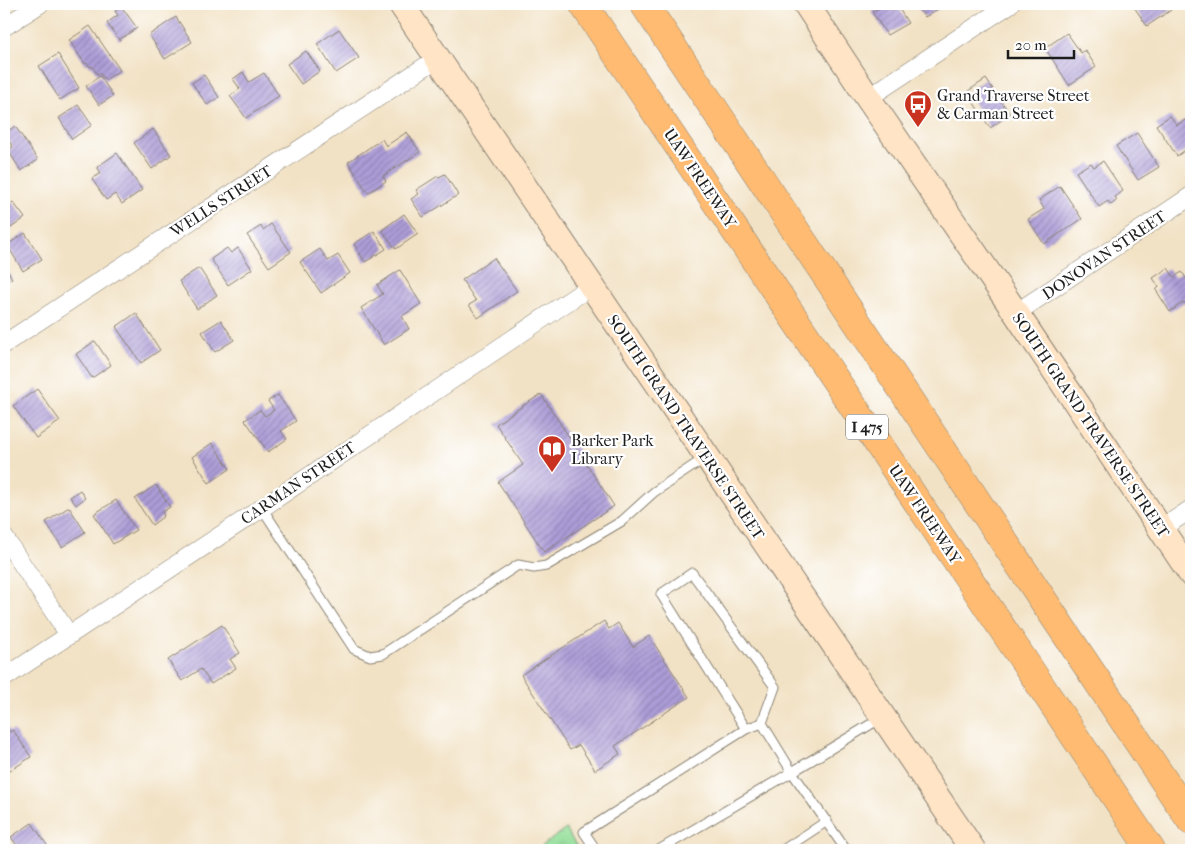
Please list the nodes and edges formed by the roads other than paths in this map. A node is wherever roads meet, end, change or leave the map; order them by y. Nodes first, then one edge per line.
1 (40, 4) edge
2 (401, 4) edge
3 (583, 4) edge
4 (644, 4) edge
5 (806, 4) edge
6 (1010, 4) edge
7 (4, 27) edge
8 (438, 58) junction
9 (868, 98) junction
10 (1191, 196) edge
11 (591, 286) junction
12 (1016, 313) junction
13 (4, 344) edge
14 (706, 457) junction
15 (262, 508) junction
16 (1191, 509) edge
17 (1161, 529) junction
18 (4, 537) edge
19 (1191, 574) edge
20 (69, 635) junction
21 (4, 678) edge
22 (882, 717) junction
23 (762, 722) junction
24 (746, 729) junction
25 (792, 772) junction
26 (827, 821) junction
27 (1191, 821) edge
28 (596, 850) edge
29 (659, 850) edge
30 (783, 850) edge
31 (846, 850) edge
32 (973, 850) edge
33 (1151, 850) edge

1 - 7 street
2 - 8 main road, SOUTH GRAND TRAVERSE STREET
3 - 33 highway, UAW FREEWAY / I 475
4 - 27 highway
5 - 9 main road, SOUTH GRAND TRAVERSE STREET
6 - 9 street
8 - 11 main road, SOUTH GRAND TRAVERSE STREET
8 - 13 street, WELLS STREET
9 - 12 main road, SOUTH GRAND TRAVERSE STREET
10 - 12 street, DONOVAN STREET
11 - 14 main road, SOUTH GRAND TRAVERSE STREET
11 - 15 street, CARMAN STREET
12 - 17 main road, SOUTH GRAND TRAVERSE STREET
14 - 15 lane
14 - 22 main road, SOUTH GRAND TRAVERSE STREET
15 - 20 street, CARMAN STREET
16 - 17 street
17 - 19 main road, SOUTH GRAND TRAVERSE STREET
18 - 20 street
20 - 21 street, CARMAN STREET
22 - 25 lane
22 - 32 main road, SOUTH GRAND TRAVERSE STREET
23 - 24 lane
23 - 24 lane
23 - 25 lane
24 - 28 lane
25 - 26 lane
25 - 29 lane
26 - 30 lane
26 - 31 lane

